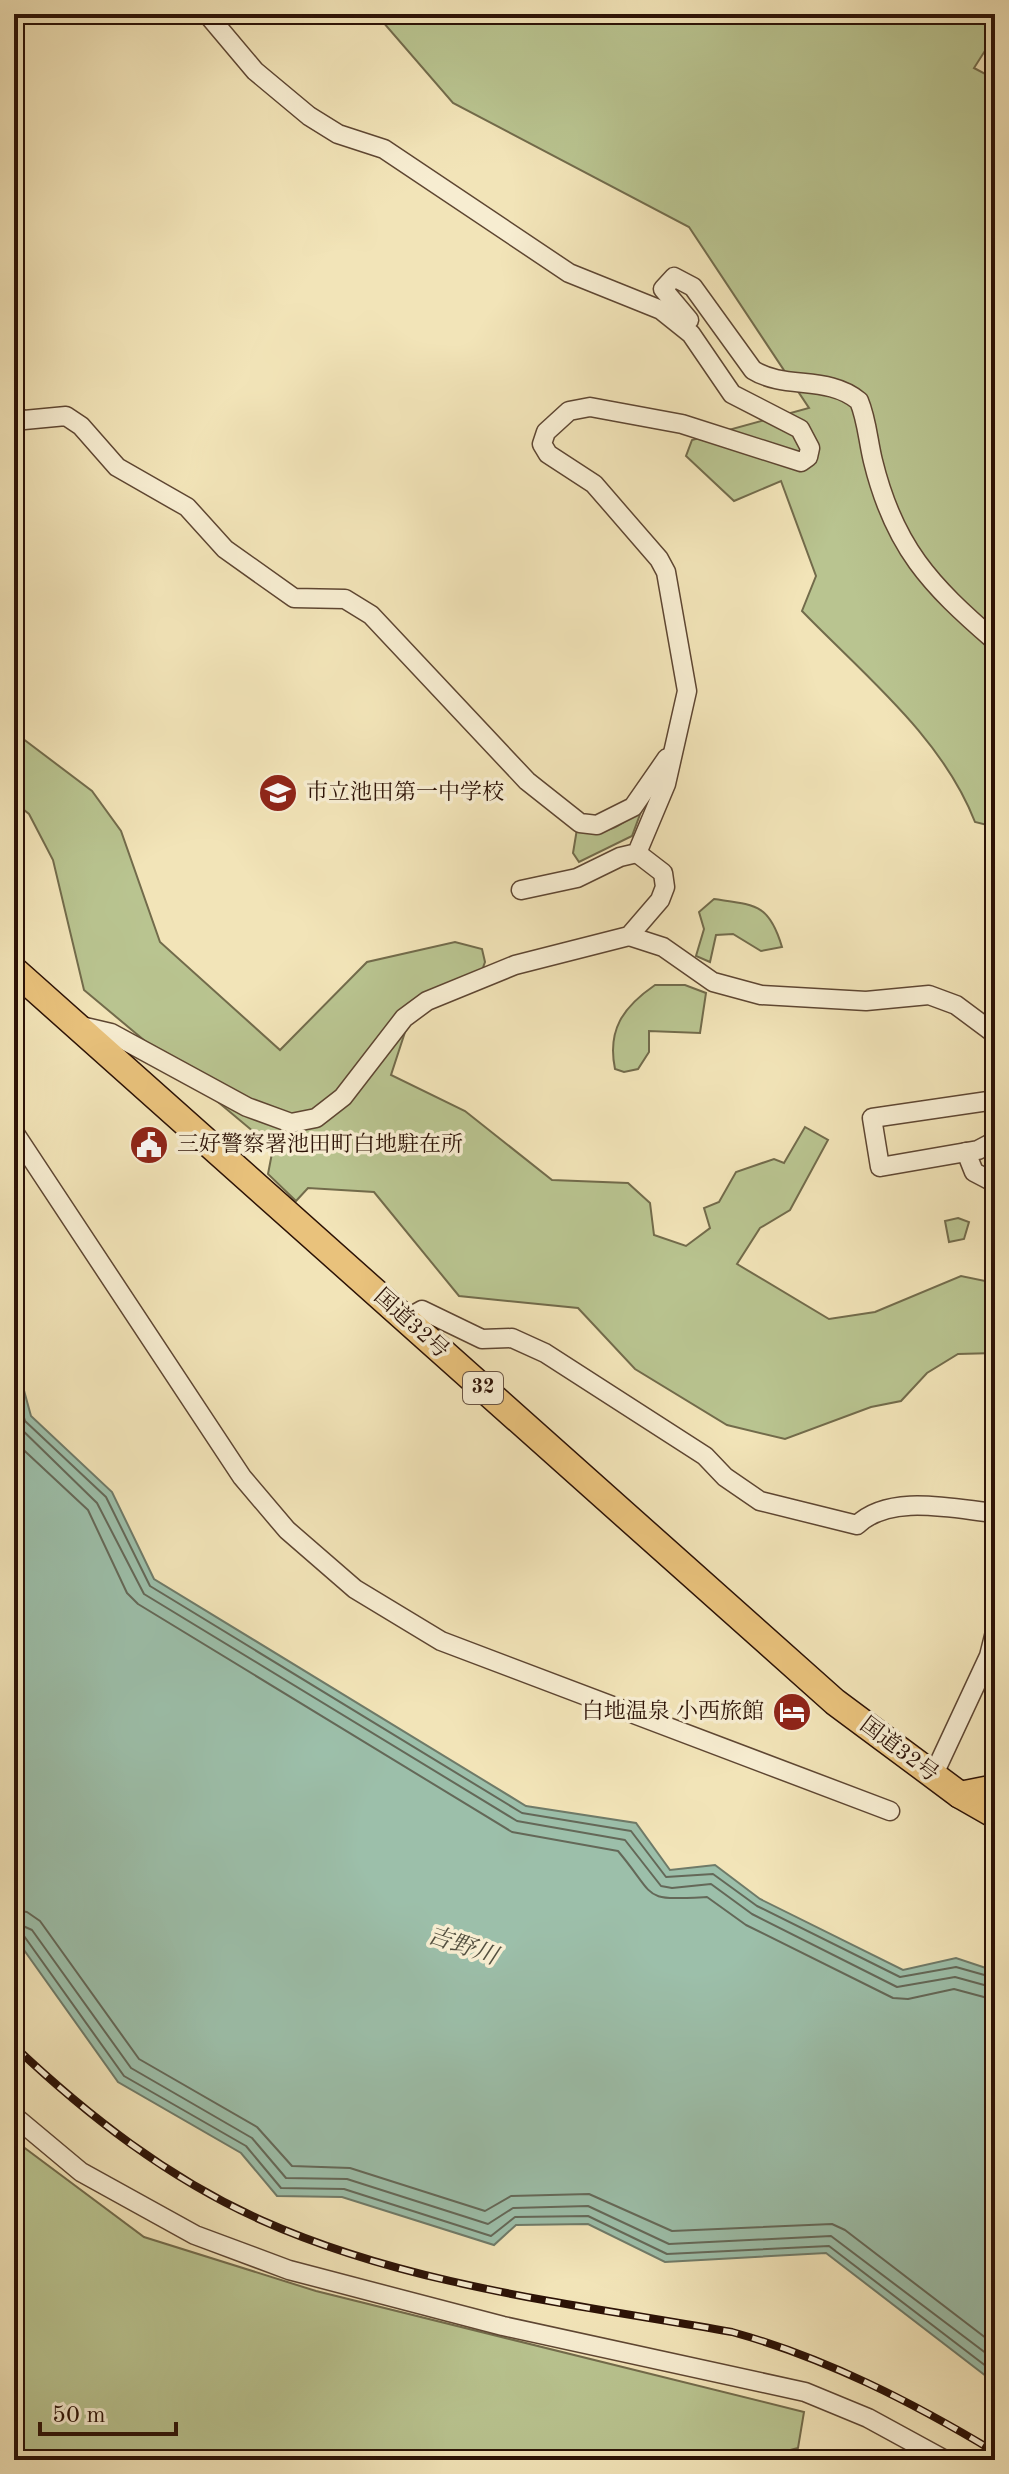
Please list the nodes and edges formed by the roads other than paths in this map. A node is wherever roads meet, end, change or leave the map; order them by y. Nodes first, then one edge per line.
1 (207, 14) edge
2 (691, 334) junction
3 (14, 416) edge
4 (995, 641) edge
5 (671, 752) junction
6 (637, 853) junction
7 (521, 890) dead end
8 (629, 936) junction
9 (14, 970) edge
10 (74, 1024) junction
11 (995, 1034) edge
12 (995, 1100) edge
13 (14, 1132) edge
14 (995, 1141) edge
15 (966, 1152) junction
16 (995, 1183) edge
17 (406, 1319) junction
18 (995, 1513) edge
19 (995, 1632) edge
20 (933, 1776) junction
21 (995, 1788) edge
22 (960, 1795) junction
23 (890, 1811) dead end
24 (995, 1815) edge
25 (14, 2116) edge
26 (945, 2460) edge

1 - 2 street
2 - 4 street
2 - 5 street
3 - 5 street
5 - 6 street
6 - 7 street
6 - 8 street
8 - 10 street
8 - 11 street
9 - 10 highway, 国道32号 / 32
10 - 17 highway, 国道32号 / 32
12 - 15 street
13 - 23 street
14 - 15 street
15 - 16 street
17 - 18 street
17 - 20 highway, 国道32号 / 32
19 - 20 street
20 - 22 highway, 国道32号 / 32
21 - 22 highway, 国道32号
22 - 24 highway, 国道32号 / 32
25 - 26 street

